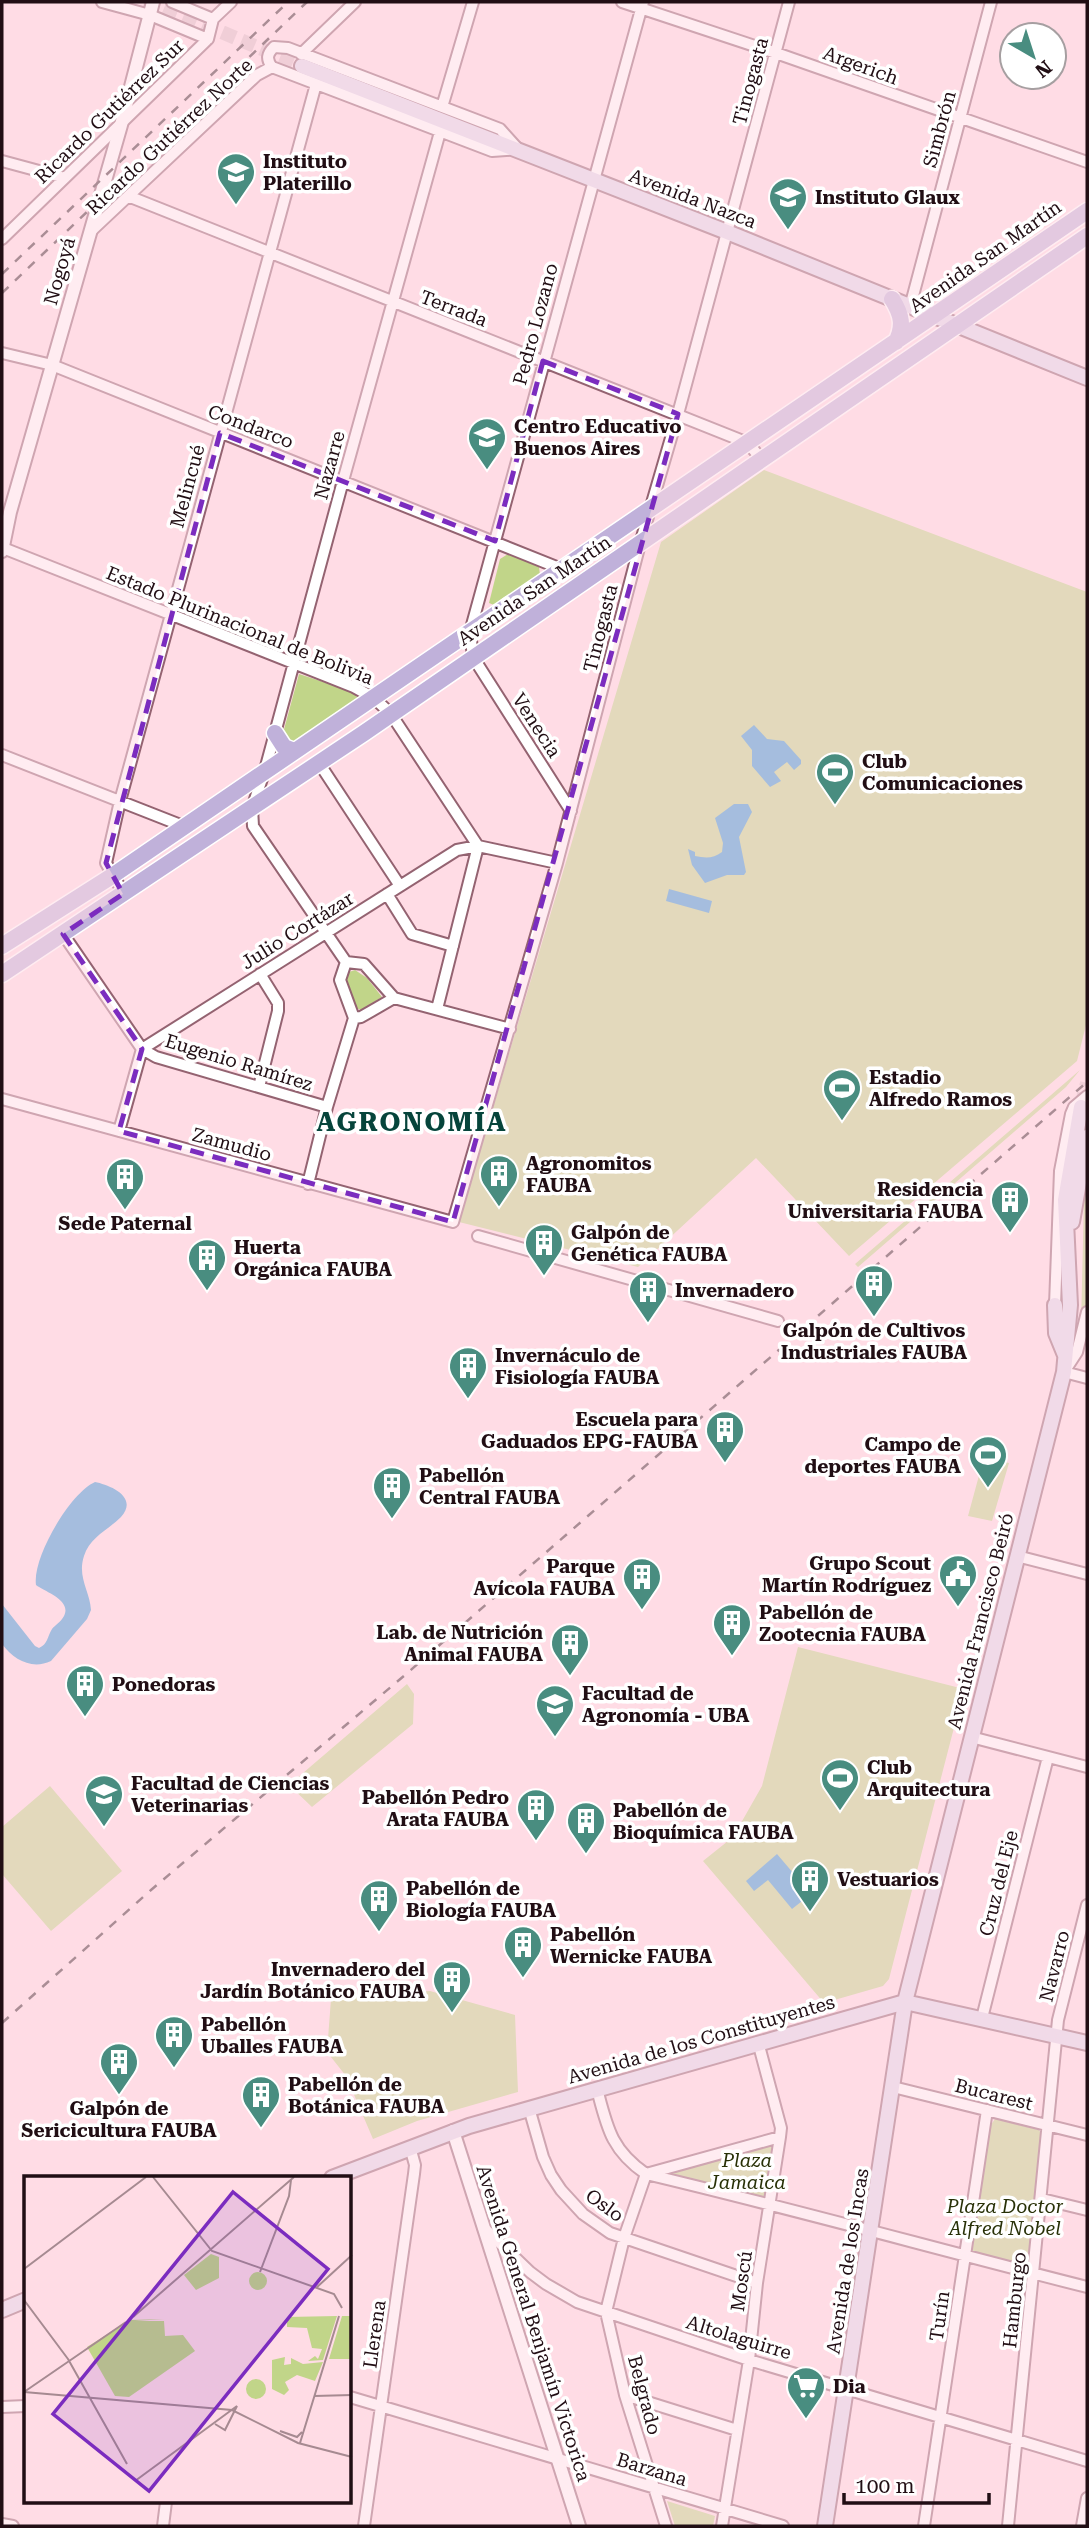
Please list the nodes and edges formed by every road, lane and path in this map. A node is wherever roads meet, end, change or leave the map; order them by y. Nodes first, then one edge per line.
1 (102, 2) edge
2 (172, 2) edge
3 (231, 2) edge
4 (355, 2) edge
5 (472, 2) edge
6 (622, 2) edge
7 (789, 2) edge
8 (991, 2) edge
9 (642, 5) edge
10 (152, 8) edge
11 (213, 19) junction
12 (208, 39) junction
13 (776, 52) junction
14 (301, 60) junction
15 (272, 67) junction
16 (316, 84) junction
17 (442, 107) junction
18 (960, 119) junction
19 (121, 125) junction
20 (440, 132) junction
21 (518, 149) junction
22 (2, 161) edge
23 (1087, 162) edge
24 (65, 178) junction
25 (594, 179) junction
26 (128, 196) junction
27 (1087, 211) edge
28 (90, 232) junction
29 (727, 232) junction
30 (1087, 236) edge
31 (2, 239) edge
32 (271, 254) junction
33 (892, 299) junction
34 (393, 303) junction
35 (910, 307) junction
36 (934, 316) junction
37 (958, 326) junction
38 (896, 342) junction
39 (2, 353) edge
40 (543, 361) junction
41 (52, 365) junction
42 (1087, 378) edge
43 (678, 414) junction
44 (220, 433) junction
45 (748, 443) junction
46 (762, 460) junction
47 (343, 481) junction
48 (651, 510) junction
49 (6, 513) edge
50 (495, 541) junction
51 (640, 544) junction
52 (2, 549) edge
53 (564, 570) junction
54 (171, 615) junction
55 (471, 632) junction
56 (473, 657) junction
57 (293, 664) junction
58 (374, 698) junction
59 (391, 714) junction
60 (275, 733) junction
61 (294, 751) junction
62 (2, 755) edge
63 (318, 763) junction
64 (265, 771) junction
65 (120, 801) junction
66 (252, 808) junction
67 (571, 811) junction
68 (183, 826) junction
69 (478, 846) junction
70 (557, 863) junction
71 (112, 876) junction
72 (400, 886) junction
73 (124, 894) junction
74 (387, 894) junction
75 (325, 933) junction
76 (63, 934) junction
77 (2, 946) edge
78 (453, 946) junction
79 (346, 962) junction
80 (2, 974) edge
81 (260, 974) junction
82 (394, 998) junction
83 (437, 1009) junction
84 (354, 1018) junction
85 (510, 1028) junction
86 (142, 1049) junction
87 (258, 1087) junction
88 (2, 1099) edge
89 (1084, 1101) edge
90 (327, 1107) junction
91 (119, 1131) junction
92 (1087, 1137) edge
93 (309, 1184) junction
94 (453, 1222) joint
95 (478, 1236) dead end
96 (1066, 1247) junction
97 (1055, 1305) joint
98 (1087, 1312) edge
99 (778, 1321) dead end
100 (1066, 1356) junction
101 (1064, 1372) junction
102 (1087, 1378) edge
103 (1017, 1556) junction
104 (1087, 1574) edge
105 (971, 1737) junction
106 (1048, 1757) junction
107 (1087, 1767) edge
108 (1087, 1905) edge
109 (905, 2001) junction
110 (982, 2018) junction
111 (1056, 2036) junction
112 (758, 2042) junction
113 (1087, 2043) edge
114 (892, 2087) junction
115 (597, 2089) junction
116 (529, 2108) junction
117 (987, 2110) junction
118 (1047, 2125) junction
119 (453, 2131) junction
120 (1087, 2135) edge
121 (780, 2137) junction
122 (410, 2147) junction
123 (646, 2174) junction
124 (337, 2176) edge
125 (1042, 2199) junction
126 (771, 2203) junction
127 (1087, 2210) edge
128 (483, 2227) junction
129 (870, 2231) junction
130 (624, 2238) junction
131 (965, 2257) junction
132 (1034, 2274) junction
133 (757, 2283) junction
134 (1087, 2287) edge
135 (24, 2301) edge
136 (2, 2310) edge
137 (606, 2312) junction
138 (749, 2360) junction
139 (846, 2387) junction
140 (625, 2395) junction
141 (352, 2398) edge
142 (24, 2406) edge
143 (382, 2406) junction
144 (2, 2407) edge
145 (942, 2416) junction
146 (737, 2430) junction
147 (1017, 2438) junction
148 (556, 2458) junction
149 (1087, 2461) edge
150 (653, 2488) junction
151 (1087, 2498) edge
152 (166, 2504) edge
153 (724, 2510) junction
154 (2, 2524) edge
155 (13, 2526) edge
156 (163, 2526) edge
157 (364, 2526) edge
158 (579, 2526) edge
159 (666, 2526) edge
160 (722, 2526) edge
161 (783, 2526) edge
162 (825, 2526) edge
163 (924, 2526) edge
164 (1008, 2526) edge
165 (1082, 2526) edge

1 - 10 street
2 - 11 street
3 - 11 street
4 - 14 street
5 - 17 street
6 - 9 street, Argerich
7 - 13 street, Tinogasta
8 - 18 street, Simbrón
9 - 13 street, Argerich
9 - 25 street, Pedro Lozano
10 - 12 street
10 - 19 street, Nogoyá
11 - 12 street, Ricardo Gutiérrez Sur
12 - 19 street, Ricardo Gutiérrez Sur
13 - 18 street, Argerich
13 - 29 street, Tinogasta
14 - 15 street, Avenida Nazca
14 - 17 street, Avenida Nazca
14 - 21 main road, Avenida Nazca
15 - 16 street, Avenida Nazca
15 - 26 street, Ricardo Gutiérrez Norte
16 - 20 street, Avenida Nazca
16 - 32 street, Melincué
17 - 21 street, Avenida Nazca
18 - 23 street, Argerich
18 - 35 street, Simbrón
19 - 24 street, Ricardo Gutiérrez Sur
19 - 28 street, Nogoyá
20 - 21 street, Avenida Nazca
20 - 34 street, Nazarre
21 - 25 main road, Avenida Nazca
22 - 24 street
24 - 31 street, Ricardo Gutiérrez Sur
25 - 29 main road, Avenida Nazca
25 - 40 street, Pedro Lozano
26 - 28 street, Ricardo Gutiérrez Norte
26 - 32 street, Terrada
27 - 36 main road, Avenida San Martín
28 - 41 street, Nogoyá
29 - 33 main road, Avenida Nazca
29 - 43 street, Tinogasta
30 - 37 main road, Avenida San Martín
32 - 34 street, Terrada
32 - 44 street, Melincué
33 - 35 main road, Avenida Nazca
33 - 38 main road
34 - 40 street, Terrada
34 - 47 street, Nazarre
35 - 36 main road, Avenida Nazca
36 - 37 main road, Avenida Nazca
36 - 38 main road, Avenida San Martín
37 - 42 main road, Avenida Nazca
37 - 46 main road, Avenida San Martín
38 - 45 main road, Avenida San Martín
39 - 41 street, Condarco
40 - 43 street, Terrada
40 - 50 street, Pedro Lozano
41 - 44 street, Condarco
41 - 49 street, Nogoyá
43 - 45 street, Terrada
43 - 48 street, Tinogasta
44 - 47 street, Condarco
44 - 54 street, Melincué
45 - 46 street, Terrada
45 - 48 main road, Avenida San Martín
46 - 51 main road, Avenida San Martín
47 - 50 street, Condarco
47 - 57 street, Nazarre
48 - 51 street, Tinogasta
48 - 53 main road, Avenida San Martín
49 - 52 street, Nogoyá
50 - 53 street, Condarco
50 - 55 street, Pedro Lozano
51 - 56 main road, Avenida San Martín
51 - 67 street, Tinogasta
52 - 54 street, Estado Plurinacional de Bolivia
53 - 55 main road, Avenida San Martín
54 - 57 street, Estado Plurinacional de Bolivia
54 - 65 street, Melincué
55 - 56 street, Pedro Lozano
55 - 58 main road, Avenida San Martín
56 - 59 main road, Avenida San Martín
56 - 67 street, Venecia
57 - 58 street, Estado Plurinacional de Bolivia
57 - 60 street, Nazarre
58 - 59 street, Estado Plurinacional de Bolivia
58 - 61 main road, Avenida San Martín
59 - 63 main road, Avenida San Martín
59 - 69 street, Estado Plurinacional de Bolivia
60 - 61 main road
60 - 64 street, Nazarre
61 - 64 main road, Avenida San Martín
62 - 65 street
63 - 66 main road, Avenida San Martín
63 - 72 street
64 - 66 street, Nazarre
64 - 68 main road, Avenida San Martín
65 - 68 street
65 - 71 street, Melincué
66 - 73 main road, Avenida San Martín
66 - 75 street
67 - 70 street, Tinogasta
68 - 71 main road, Avenida San Martín
69 - 70 street
69 - 72 street, Julio Cortázar
69 - 78 street
70 - 85 street, Tinogasta
71 - 73 street
71 - 77 main road, Avenida San Martín
72 - 74 street, Julio Cortázar
73 - 76 main road, Avenida San Martín
74 - 75 street, Julio Cortázar
74 - 78 street
75 - 79 street
75 - 81 street, Julio Cortázar
76 - 80 main road, Avenida San Martín
76 - 86 street
78 - 83 street
79 - 82 street
79 - 84 street
81 - 86 street, Julio Cortázar
81 - 87 street
82 - 83 street
82 - 84 street
83 - 85 street
84 - 90 street
85 - 94 street, Tinogasta
86 - 87 street, Eugenio Ramírez
86 - 91 street
87 - 90 street, Eugenio Ramírez
88 - 91 street, Zamudio
89 - 96 main road
89 - 97 street
90 - 93 street
91 - 93 street, Zamudio
92 - 96 main road
93 - 94 street, Zamudio
95 - 99 street
96 - 100 main road, Avenida Francisco Beiró
97 - 100 main road
98 - 101 street, Avenida Francisco Beiró
100 - 101 main road, Avenida Francisco Beiró
101 - 102 street
101 - 103 main road, Avenida Francisco Beiró
103 - 104 street
103 - 105 main road, Avenida Francisco Beiró
105 - 106 street
105 - 109 main road, Avenida Francisco Beiró
106 - 107 street
106 - 110 street, Cruz del Eje
108 - 111 street, Navarro
109 - 110 main road, Avenida de los Constituyentes
109 - 112 main road, Avenida de los Constituyentes
109 - 114 main road, Avenida de los Incas
110 - 111 main road, Avenida de los Constituyentes
111 - 113 main road, Avenida de los Constituyentes
111 - 118 street, Hamburgo
112 - 115 main road, Avenida de los Constituyentes
112 - 121 street, Moscú
114 - 117 street, Bucarest
114 - 129 main road, Avenida de los Incas
115 - 116 main road, Avenida de los Constituyentes
115 - 123 street
116 - 119 main road, Avenida de los Constituyentes
116 - 130 street, Oslo
117 - 118 street, Bucarest
117 - 131 street, Turín
118 - 120 street, Bucarest
118 - 125 street, Hamburgo
119 - 122 main road, Avenida de los Constituyentes
119 - 128 street, Avenida General Benjamín Victorica
121 - 123 street
121 - 126 street, Moscú
122 - 124 main road, Avenida de los Constituyentes
122 - 143 street, Llerena
123 - 126 street
123 - 130 street
125 - 127 street
125 - 132 street, Hamburgo
126 - 129 street
126 - 133 street, Moscú
128 - 137 street, Altolaguirre
128 - 148 street, Avenida General Benjamín Victorica
129 - 131 street
129 - 139 main road, Avenida de los Incas
130 - 133 street, Oslo
130 - 137 street
131 - 132 street
131 - 145 street, Turín
132 - 134 street
132 - 147 street, Hamburgo
133 - 138 street, Moscú
135 - 136 main road
137 - 138 street, Altolaguirre
137 - 140 street, Belgrado
138 - 139 street, Altolaguirre
138 - 146 street, Moscú
139 - 145 street, Altolaguirre
139 - 162 main road, Avenida de los Incas
140 - 146 street
140 - 150 street, Belgrado
141 - 143 street, Barzana
142 - 144 street
143 - 148 street, Barzana
143 - 157 street, Llerena
145 - 147 street, Altolaguirre
145 - 163 street, Turín
146 - 153 street, Moscú
147 - 149 street, Altolaguirre
147 - 164 street, Hamburgo
148 - 150 street, Barzana
148 - 158 street, Avenida General Benjamín Victorica
150 - 153 street, Barzana
150 - 159 street, Belgrado
151 - 165 street
152 - 156 street
153 - 160 street, Moscú
153 - 161 street, Barzana
154 - 155 street

